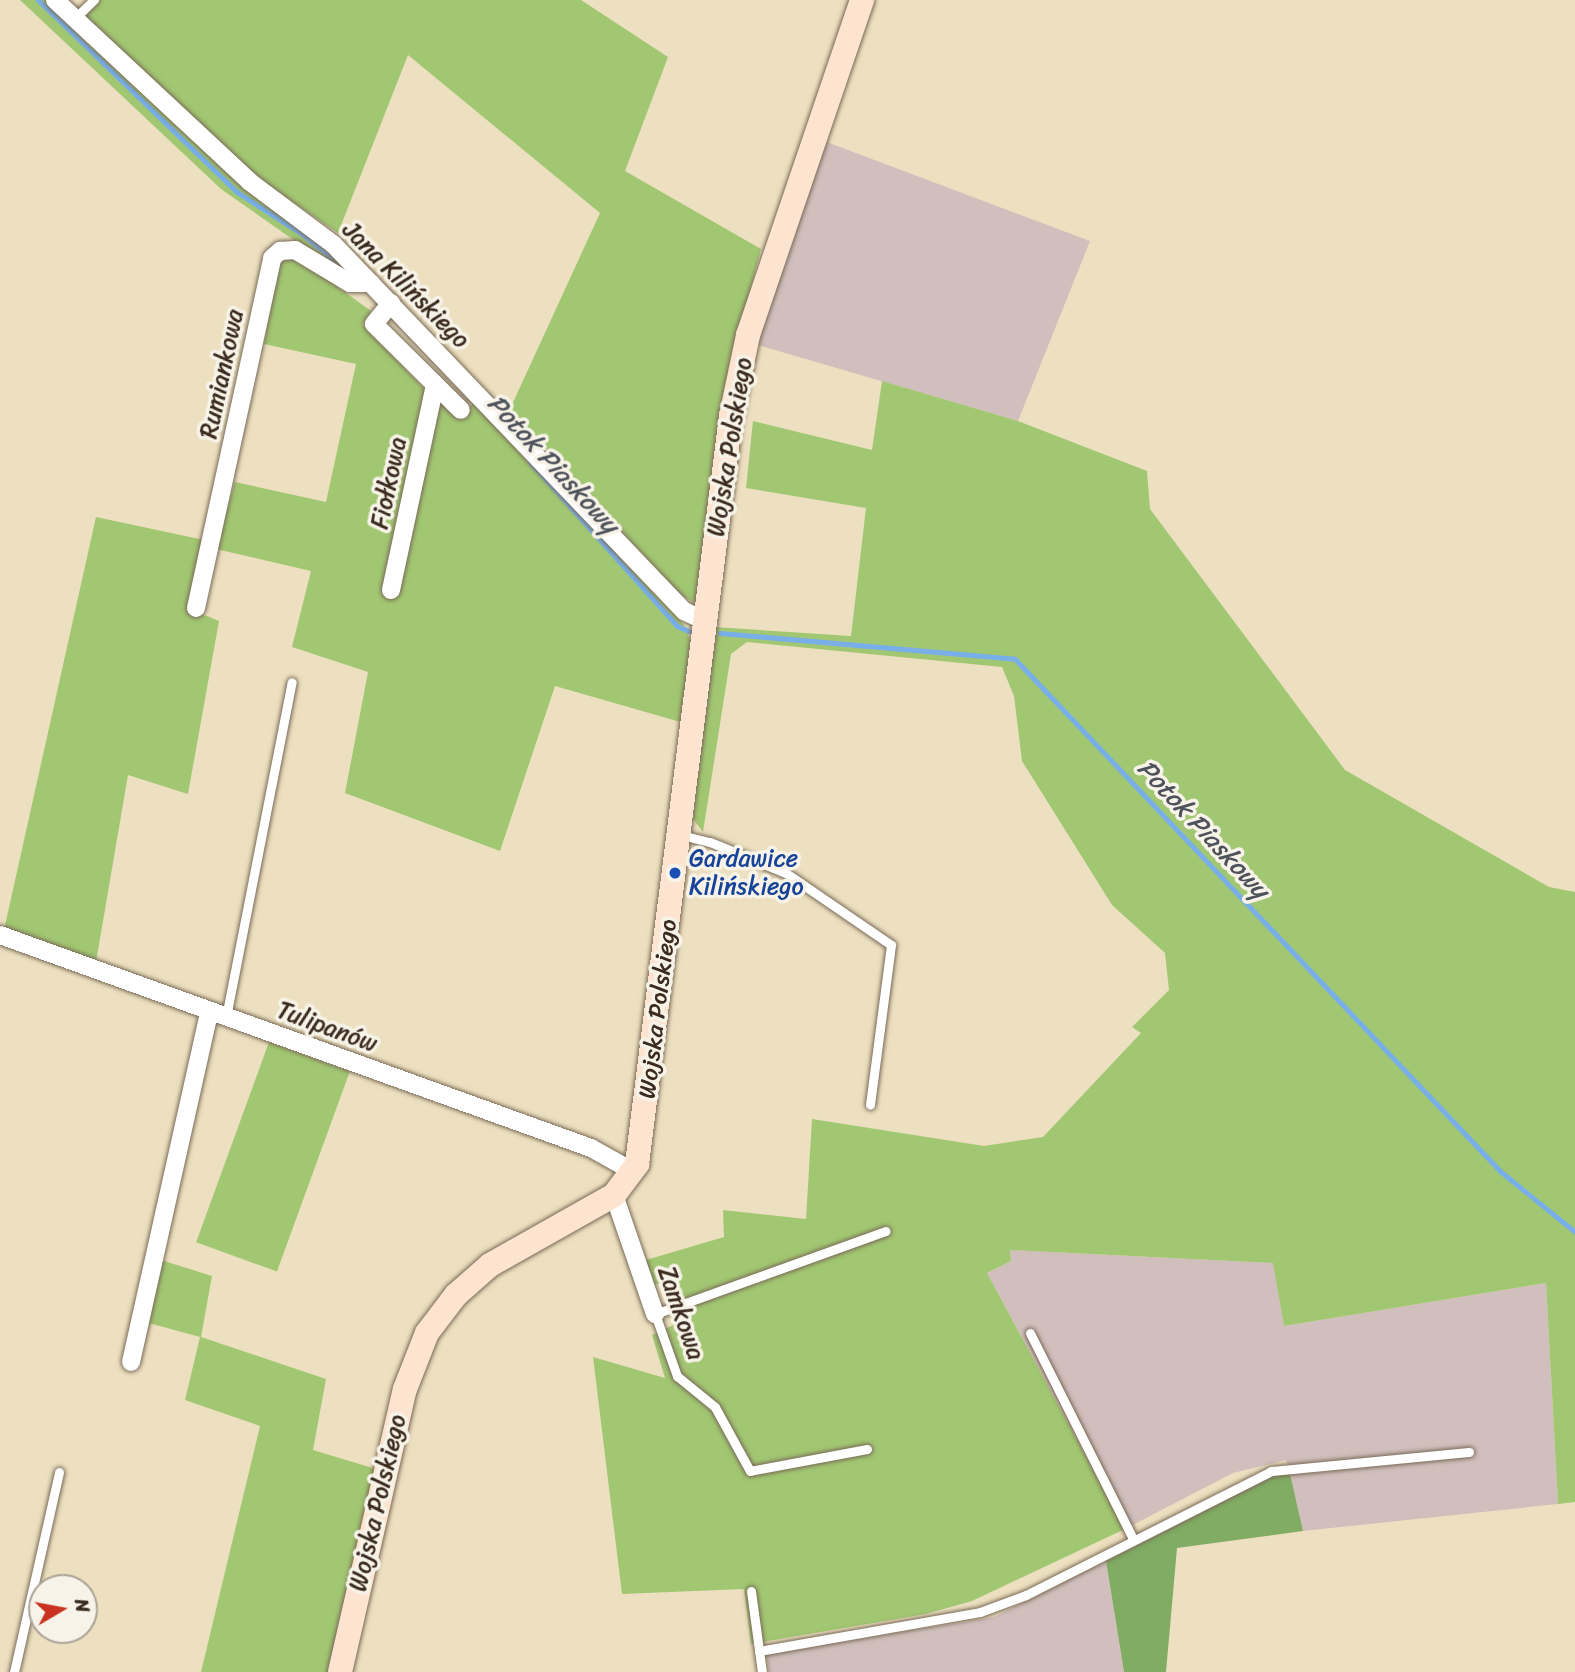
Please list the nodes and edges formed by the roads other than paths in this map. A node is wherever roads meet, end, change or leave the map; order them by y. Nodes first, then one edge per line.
1 (55, 0) edge
2 (94, 0) edge
3 (862, 0) edge
4 (74, 19) junction
5 (371, 283) junction
6 (391, 303) junction
7 (435, 385) junction
8 (461, 410) dead end
9 (391, 590) dead end
10 (196, 608) dead end
11 (705, 621) junction
12 (292, 682) dead end
13 (680, 835) junction
14 (0, 934) edge
15 (218, 1014) junction
16 (870, 1105) dead end
17 (634, 1172) junction
18 (614, 1195) junction
19 (885, 1231) dead end
20 (655, 1314) junction
21 (1030, 1333) dead end
22 (131, 1362) dead end
23 (867, 1449) dead end
24 (1469, 1452) dead end
25 (58, 1472) dead end
26 (1133, 1539) junction
27 (751, 1591) dead end
28 (759, 1651) junction
29 (15, 1672) edge
30 (340, 1672) edge
31 (762, 1672) edge

1 - 4 street, Jana Kilińskiego
2 - 4 lane
3 - 11 street, Wojska Polskiego
4 - 5 street, Jana Kilińskiego
5 - 6 street, Jana Kilińskiego
5 - 10 street, Rumiankowa
6 - 7 street
6 - 11 street, Jana Kilińskiego
7 - 8 street
7 - 9 street, Fiołkowa
11 - 13 street, Wojska Polskiego
12 - 15 lane
13 - 16 lane
13 - 17 street, Wojska Polskiego
14 - 15 street, Tulipanów
15 - 17 street, Tulipanów
15 - 22 street
17 - 18 street, Wojska Polskiego
18 - 20 street, Zamkowa
18 - 30 street, Wojska Polskiego
19 - 20 lane
20 - 23 lane, Zamkowa
21 - 26 lane
24 - 26 lane
25 - 29 lane
26 - 28 lane
27 - 28 lane
28 - 31 lane

